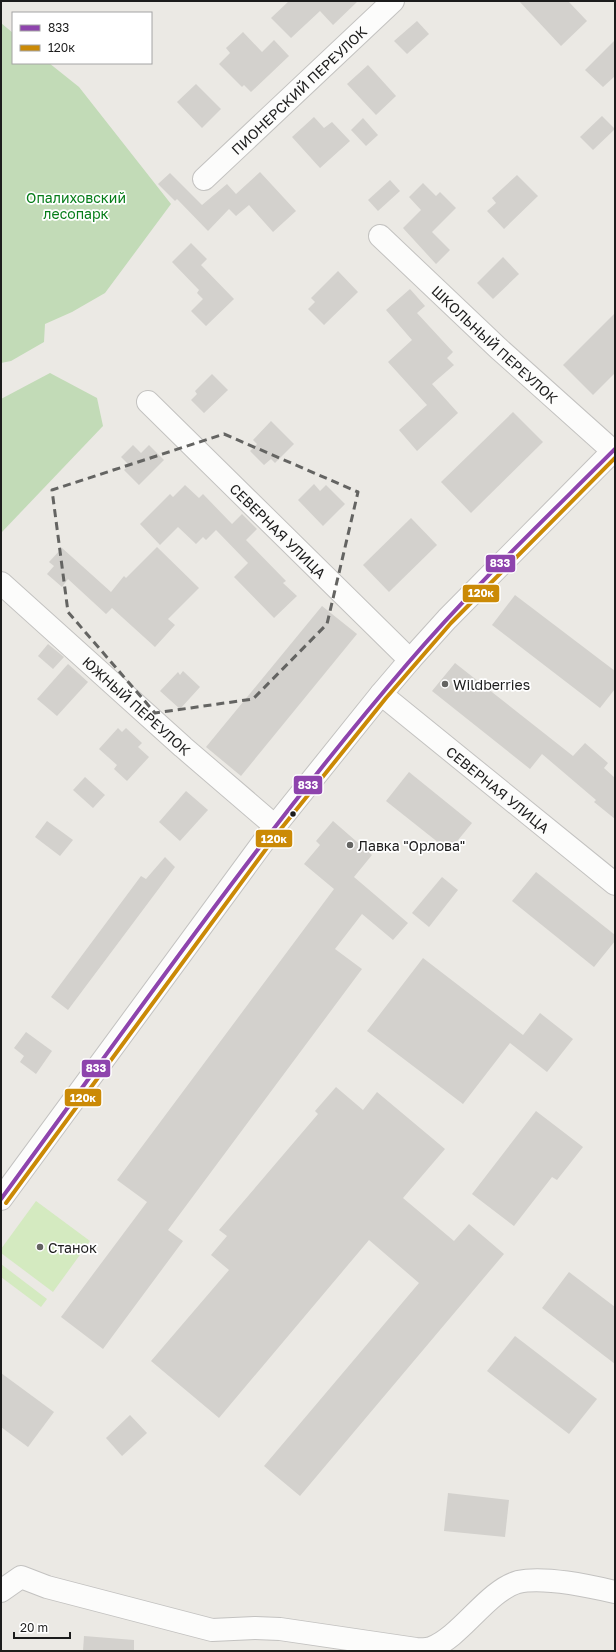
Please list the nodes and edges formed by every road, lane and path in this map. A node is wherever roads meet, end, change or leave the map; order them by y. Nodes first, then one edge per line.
1 (393, 1) edge
2 (204, 179) dead end
3 (380, 236) dead end
4 (148, 402) dead end
5 (614, 450) edge
6 (1, 583) edge
7 (410, 660) junction
8 (381, 694) junction
9 (274, 826) junction
10 (615, 884) edge
11 (1, 1199) edge
12 (1, 1591) edge
13 (615, 1592) edge

1 - 2 street, ПИОНЕРСКИЙ ПЕРЕУЛОК
3 - 5 street, ШКОЛЬНЫЙ ПЕРЕУЛОК
4 - 7 street, СЕВЕРНАЯ УЛИЦА
5 - 7 street
6 - 9 street, ЮЖНЫЙ ПЕРЕУЛОК
7 - 8 street
8 - 9 street
8 - 10 street, СЕВЕРНАЯ УЛИЦА
9 - 11 street
12 - 13 street

